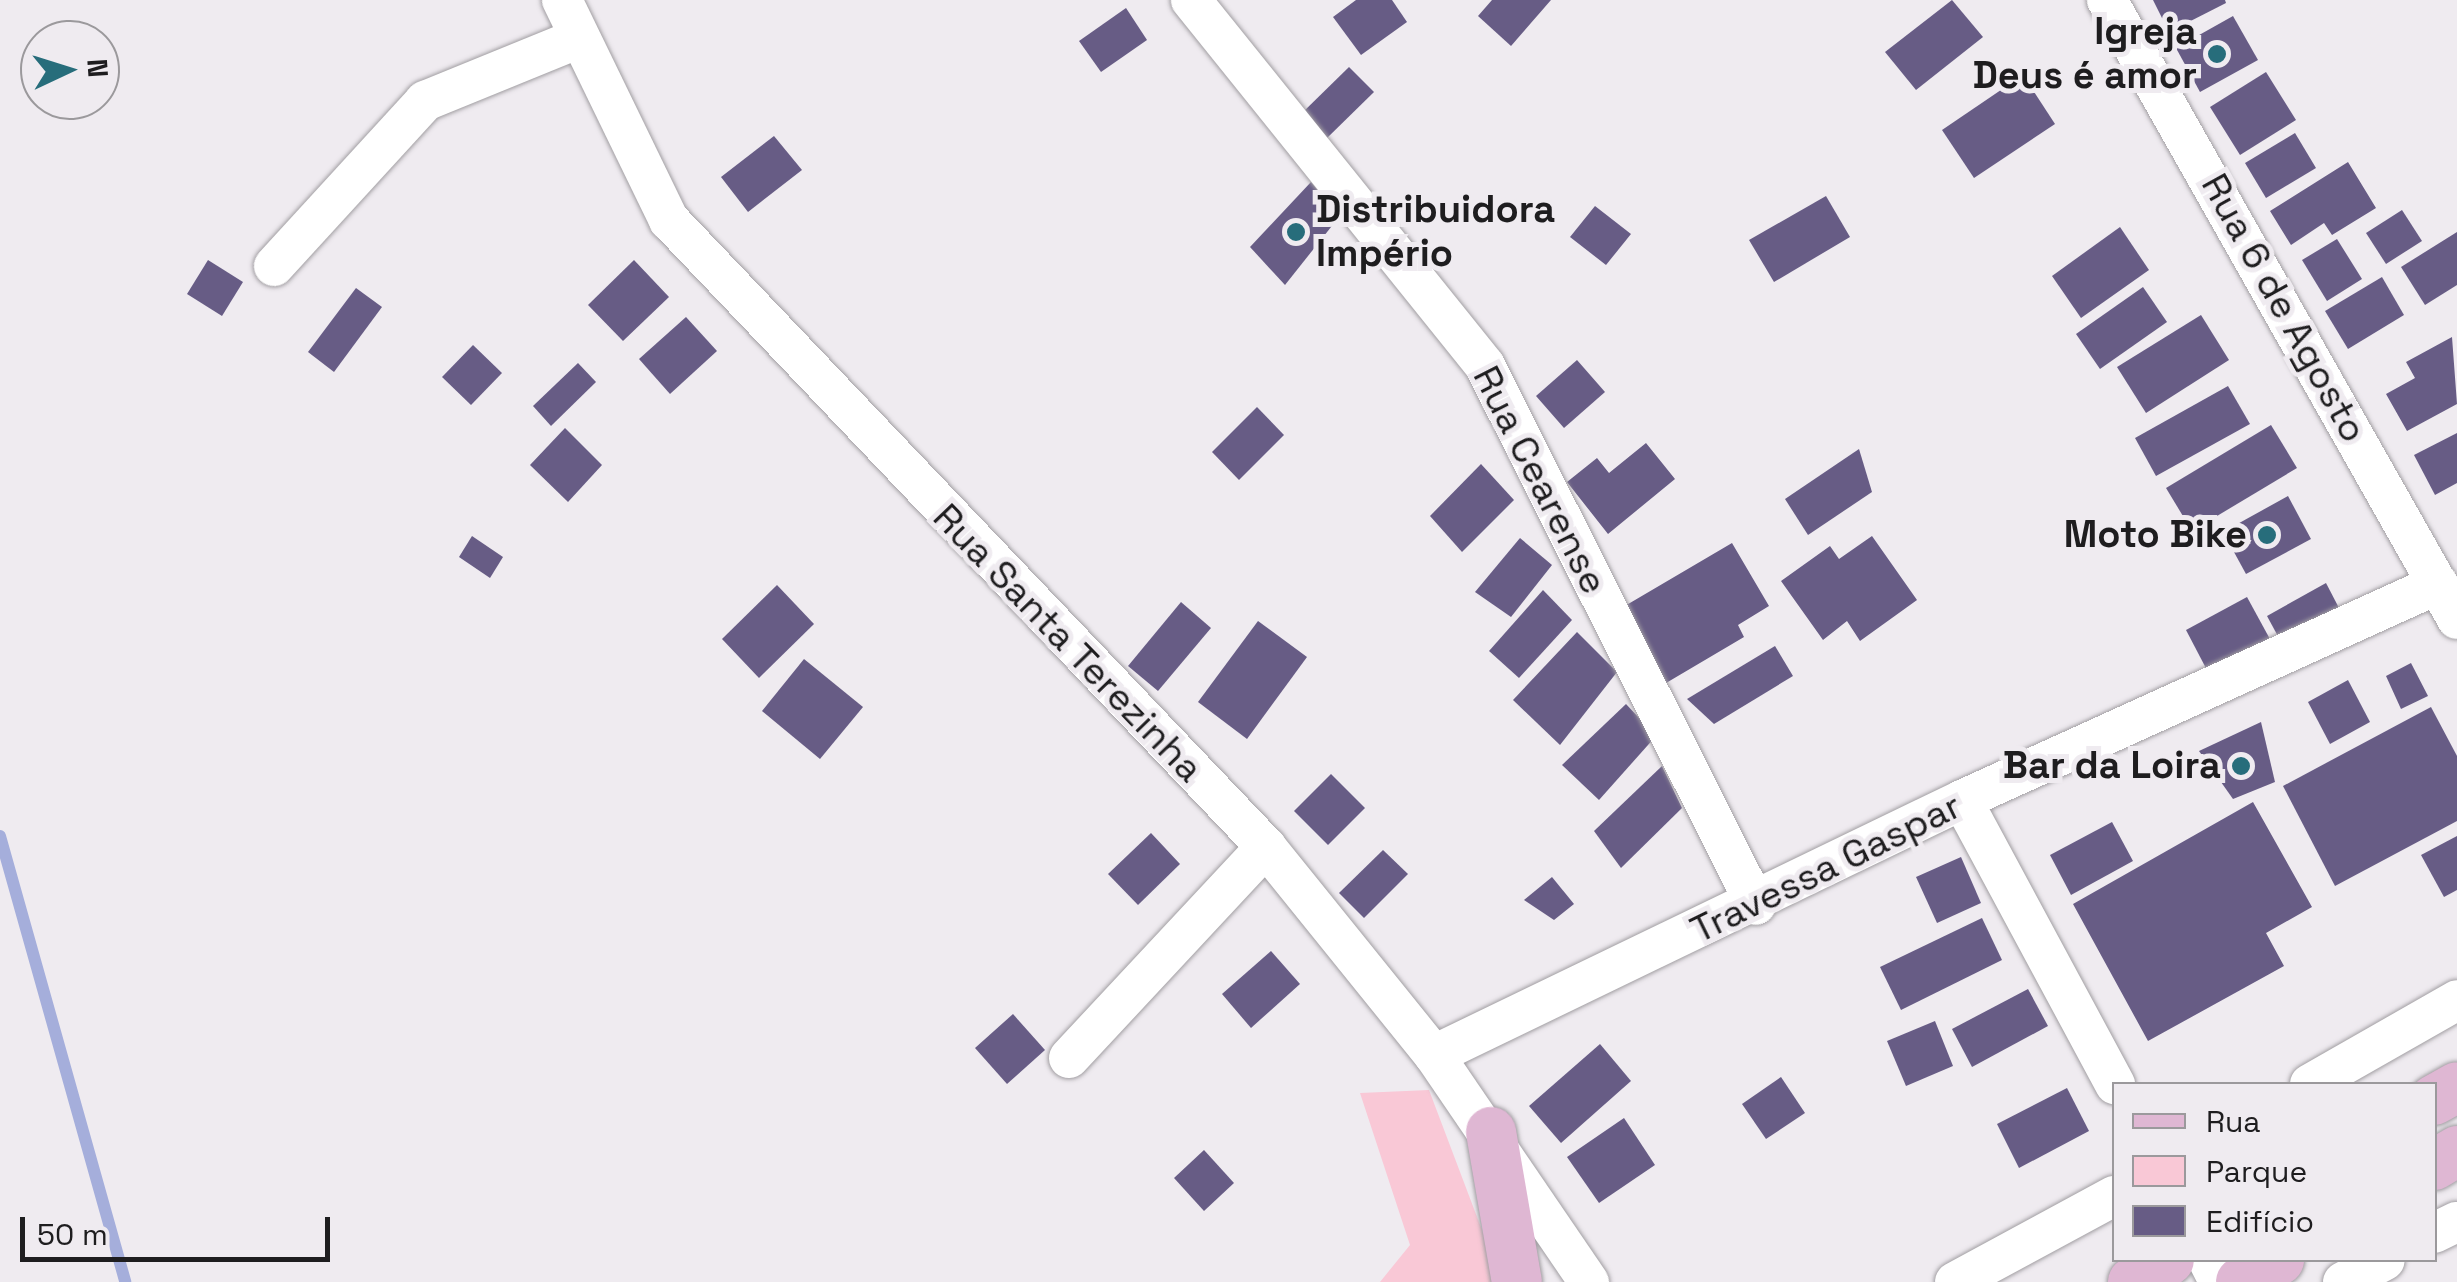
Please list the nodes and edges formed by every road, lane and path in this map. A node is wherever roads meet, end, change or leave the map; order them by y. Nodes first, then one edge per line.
1 (562, 0) edge
2 (1191, 0) edge
3 (2107, 0) edge
4 (576, 39) junction
5 (274, 266) dead end
6 (2438, 584) junction
7 (2457, 618) edge
8 (1962, 800) junction
9 (1266, 847) junction
10 (1756, 904) junction
11 (2457, 1000) edge
12 (1434, 1054) junction
13 (1069, 1058) dead end
14 (2114, 1082) edge
15 (2314, 1082) edge
16 (1490, 1132) junction
17 (2112, 1197) edge
18 (2166, 1262) edge
19 (2276, 1262) edge
20 (2381, 1262) edge
21 (1517, 1282) edge
22 (1589, 1282) edge
23 (1955, 1282) edge
24 (2132, 1282) edge
25 (2241, 1282) edge
26 (2343, 1282) edge

1 - 4 street, Rua Santa Terezinha
2 - 10 street, Rua Cearense
3 - 6 street, Rua 6 de Agosto
4 - 5 street
4 - 9 street, Rua Santa Terezinha
6 - 7 street, Rua 6 de Agosto
6 - 8 street, Travessa Gaspar
8 - 10 street, Travessa Gaspar
8 - 14 street
9 - 12 street, Rua Santa Terezinha
9 - 13 street
10 - 12 street, Travessa Gaspar
11 - 15 street
12 - 16 street, Rua Santa Terezinha
16 - 21 main road
16 - 22 street, Rua Santa Terezinha
17 - 23 street
18 - 24 main road
19 - 25 main road
20 - 26 street

